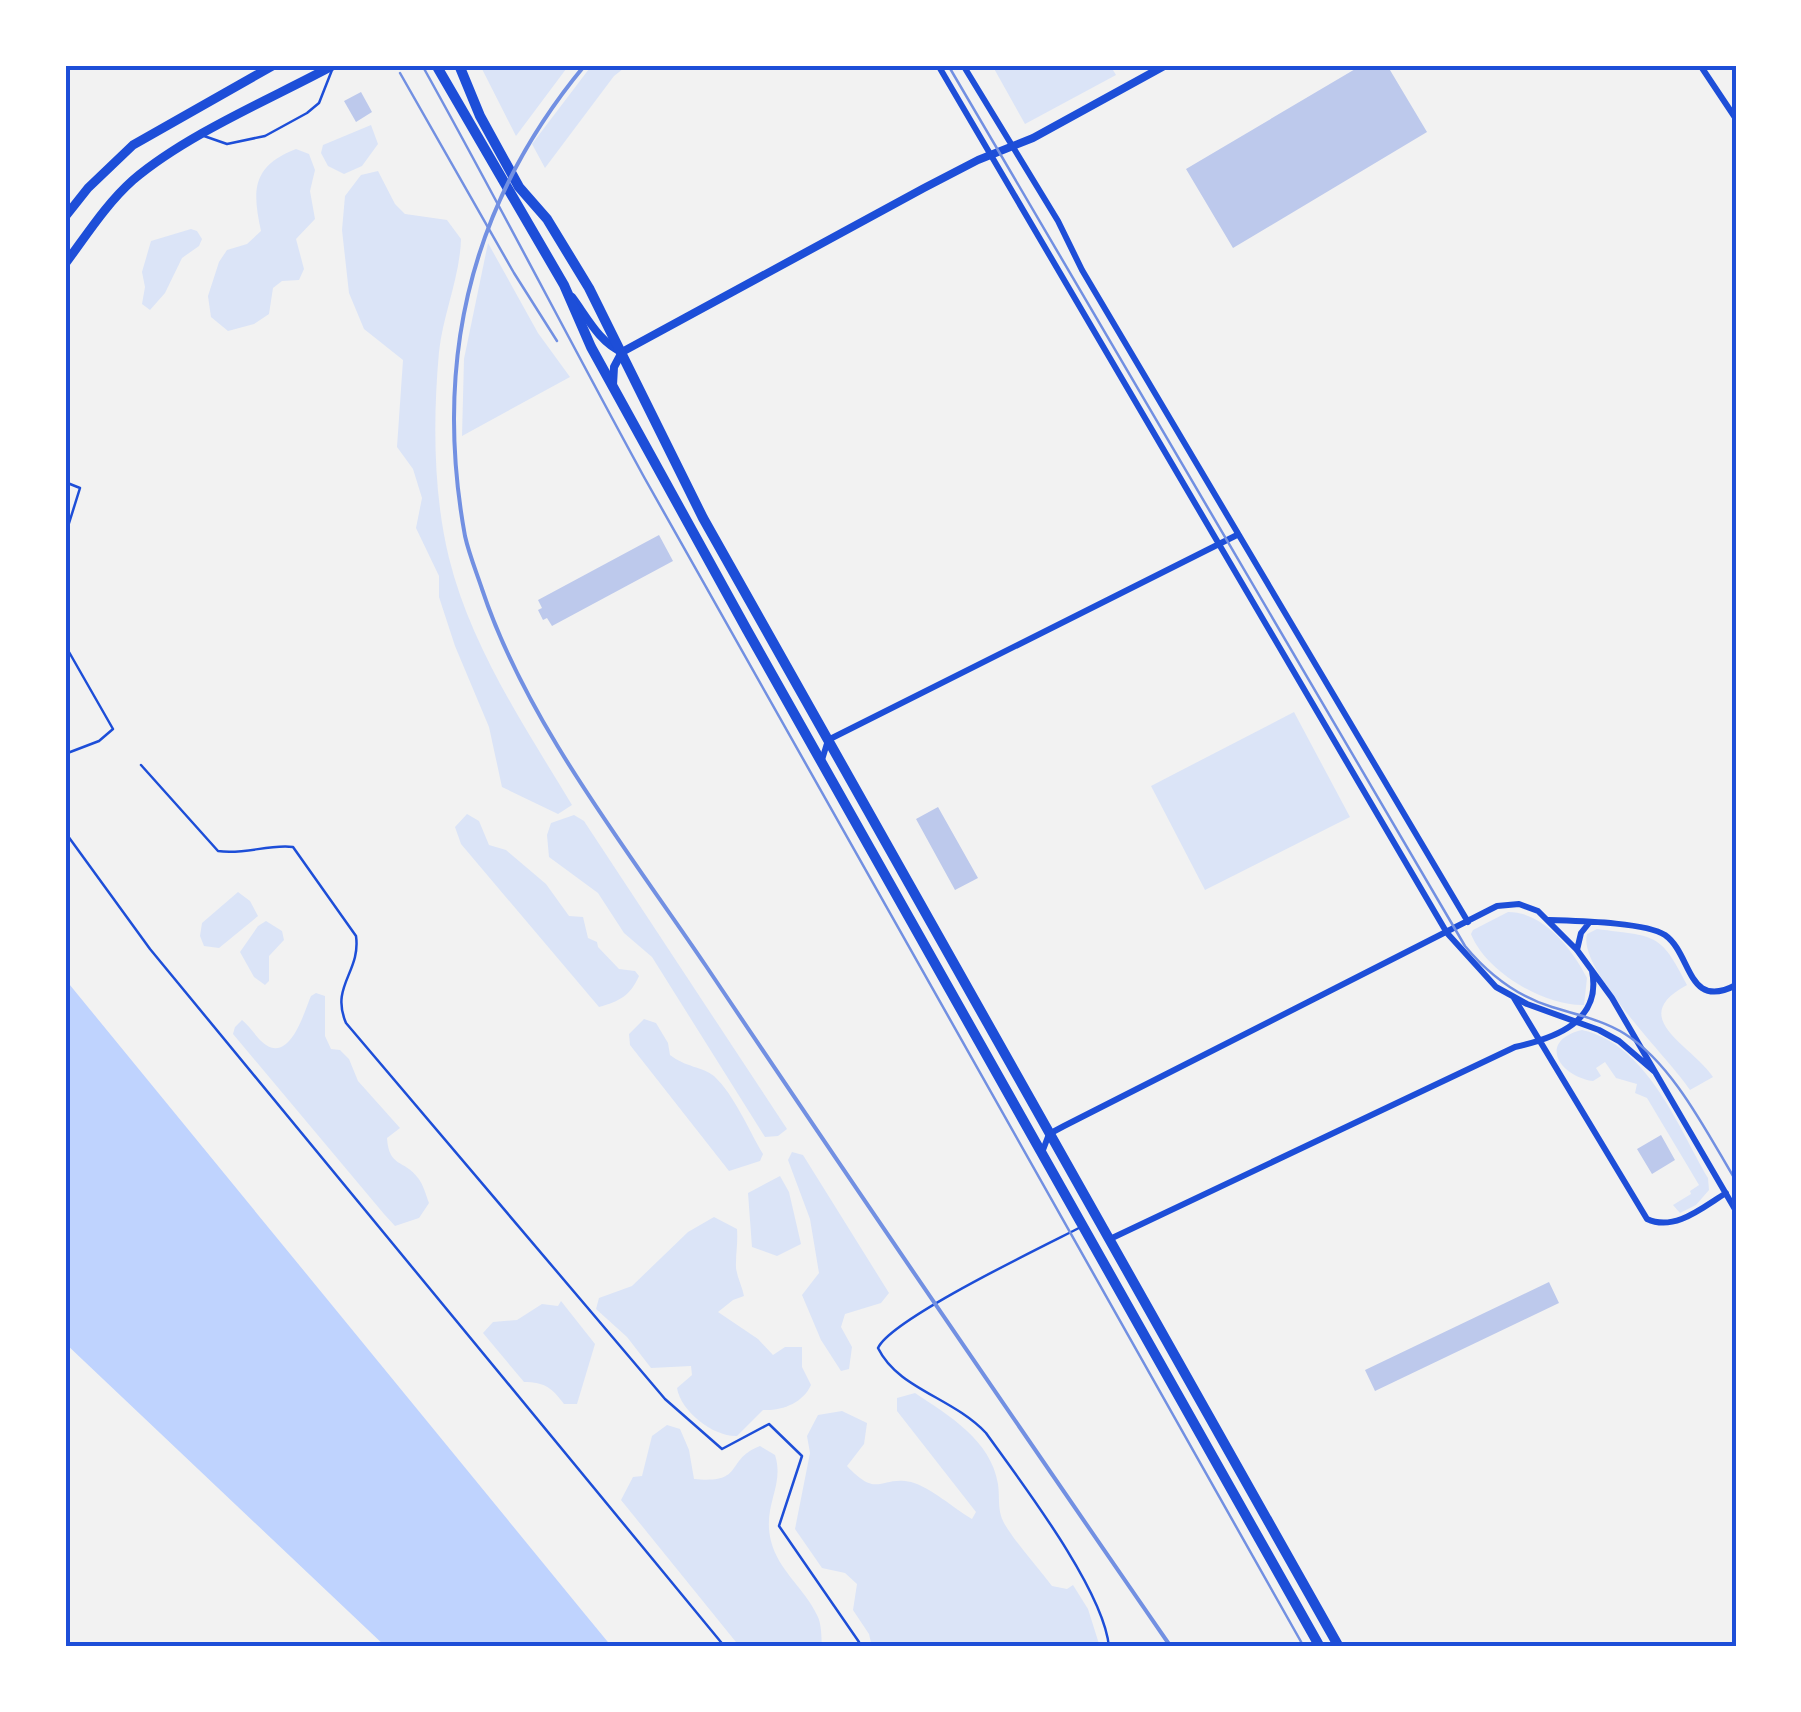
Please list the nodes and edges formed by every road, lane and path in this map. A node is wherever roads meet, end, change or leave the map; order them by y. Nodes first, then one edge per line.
1 (274, 65) edge
2 (334, 65) edge
3 (436, 65) edge
4 (459, 65) edge
5 (938, 65) edge
6 (963, 65) edge
7 (1166, 65) edge
8 (1700, 65) edge
9 (1736, 120) edge
10 (203, 136) junction
11 (1012, 147) junction
12 (990, 155) junction
13 (65, 217) edge
14 (65, 264) edge
15 (564, 285) junction
16 (622, 352) junction
17 (612, 385) junction
18 (65, 482) edge
19 (1238, 535) junction
20 (65, 536) edge
21 (1220, 544) junction
22 (65, 645) edge
23 (828, 740) junction
24 (65, 754) edge
25 (822, 763) junction
26 (141, 765) dead end
27 (65, 832) edge
28 (1549, 920) junction
29 (1468, 922) junction
30 (1590, 922) junction
31 (1447, 933) junction
32 (1577, 950) junction
33 (1592, 970) junction
34 (1736, 985) edge
35 (1514, 997) junction
36 (1576, 1021) junction
37 (1539, 1042) junction
38 (1655, 1072) junction
39 (1049, 1134) junction
40 (1042, 1156) junction
41 (1726, 1194) junction
42 (1092, 1208) junction
43 (1736, 1210) edge
44 (1082, 1226) junction
45 (1109, 1240) junction
46 (859, 1642) dead end
47 (724, 1647) edge
48 (1109, 1647) edge
49 (1320, 1647) edge
50 (1339, 1647) edge

1 - 13 main road
2 - 10 main road
2 - 10 lane
3 - 15 main road
4 - 16 main road
5 - 12 street
6 - 11 street
7 - 11 street
8 - 9 street
10 - 14 main road
11 - 12 street
11 - 19 street
12 - 16 street
12 - 21 street
15 - 16 street
15 - 17 main road
16 - 17 street
16 - 23 main road
17 - 25 main road
18 - 20 lane
19 - 21 street
19 - 29 street
21 - 23 street
21 - 31 street
22 - 24 lane
23 - 25 street
23 - 39 main road
25 - 40 main road
26 - 46 lane
27 - 47 lane
28 - 29 street
28 - 30 street
28 - 32 street
29 - 31 street
30 - 32 street
30 - 34 street
31 - 35 street
31 - 39 street
32 - 33 street
33 - 36 street
33 - 38 street
35 - 36 street
35 - 37 street
36 - 37 street
36 - 38 street
37 - 41 street
37 - 45 street
38 - 41 street
39 - 40 street
39 - 42 main road
40 - 44 main road
41 - 43 street
42 - 44 street
42 - 45 main road
44 - 48 lane
44 - 49 main road
45 - 50 main road

